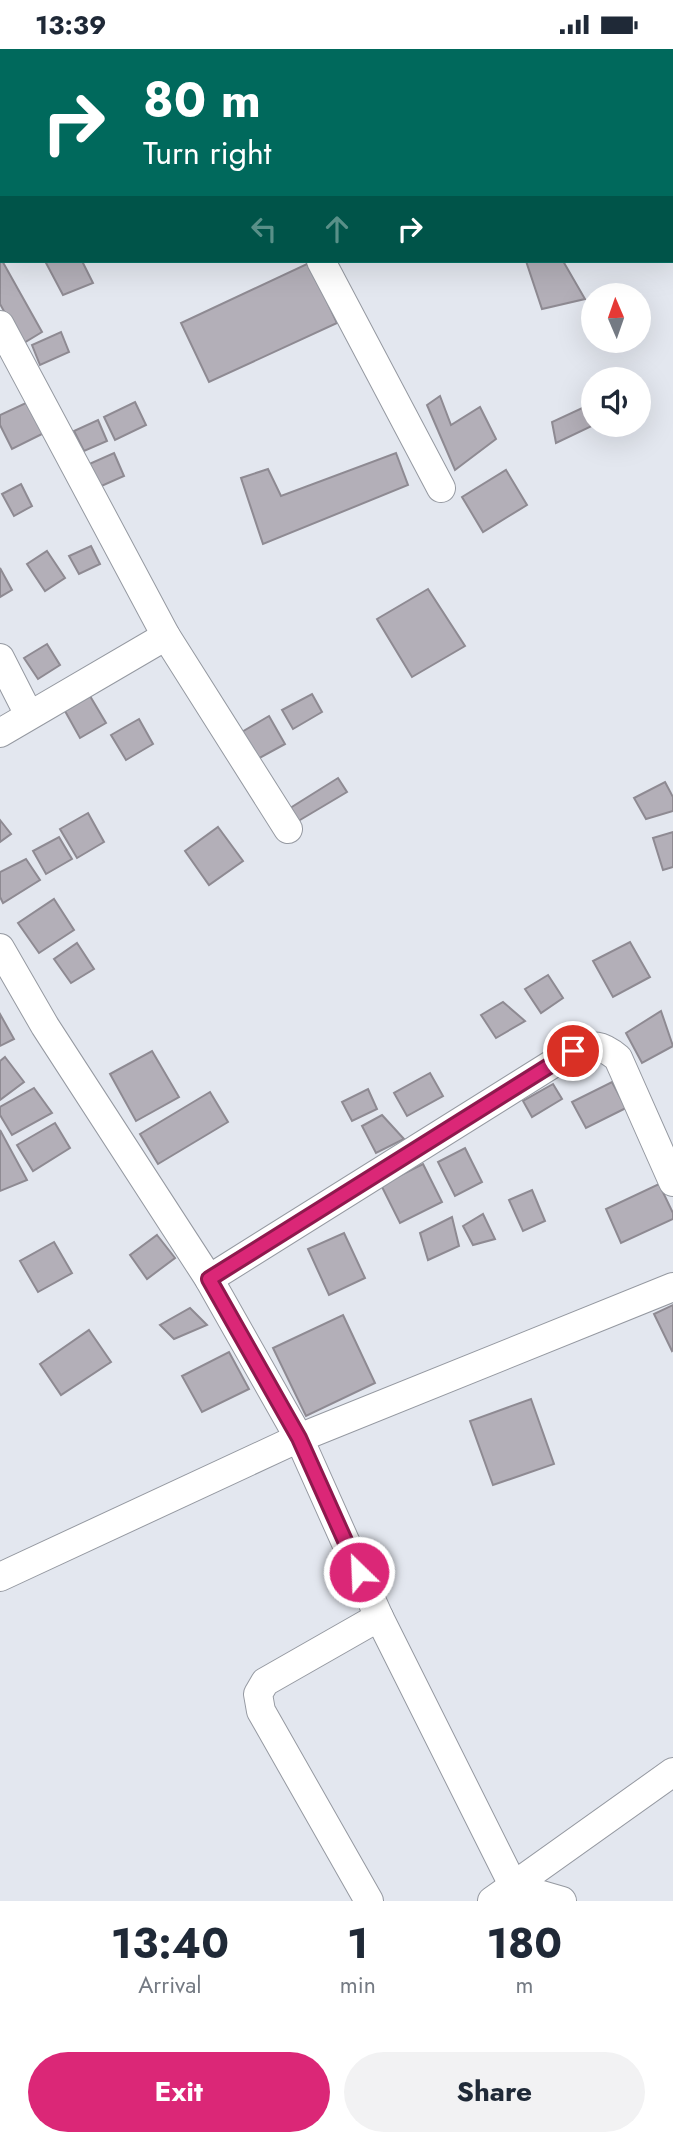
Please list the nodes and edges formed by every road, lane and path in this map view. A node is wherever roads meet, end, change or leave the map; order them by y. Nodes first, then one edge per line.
1 (322, 263) edge
2 (0, 325) edge
3 (11, 368) edge
4 (441, 488) dead end
5 (166, 636) junction
6 (0, 658) edge
7 (29, 715) junction
8 (0, 733) edge
9 (288, 829) dead end
10 (0, 948) edge
11 (673, 1182) edge
12 (209, 1279) junction
13 (673, 1287) edge
14 (299, 1438) junction
15 (0, 1577) edge
16 (379, 1617) junction
17 (673, 1772) edge
18 (503, 1894) edge
19 (369, 1901) edge
20 (562, 1901) edge

1 - 4 street
2 - 3 street
3 - 5 street
5 - 7 street
5 - 9 street
6 - 7 street
7 - 8 street
10 - 12 street
11 - 12 street
12 - 14 street
13 - 14 street
14 - 15 street
14 - 16 street
16 - 18 street
16 - 19 street
17 - 18 street
18 - 20 street

